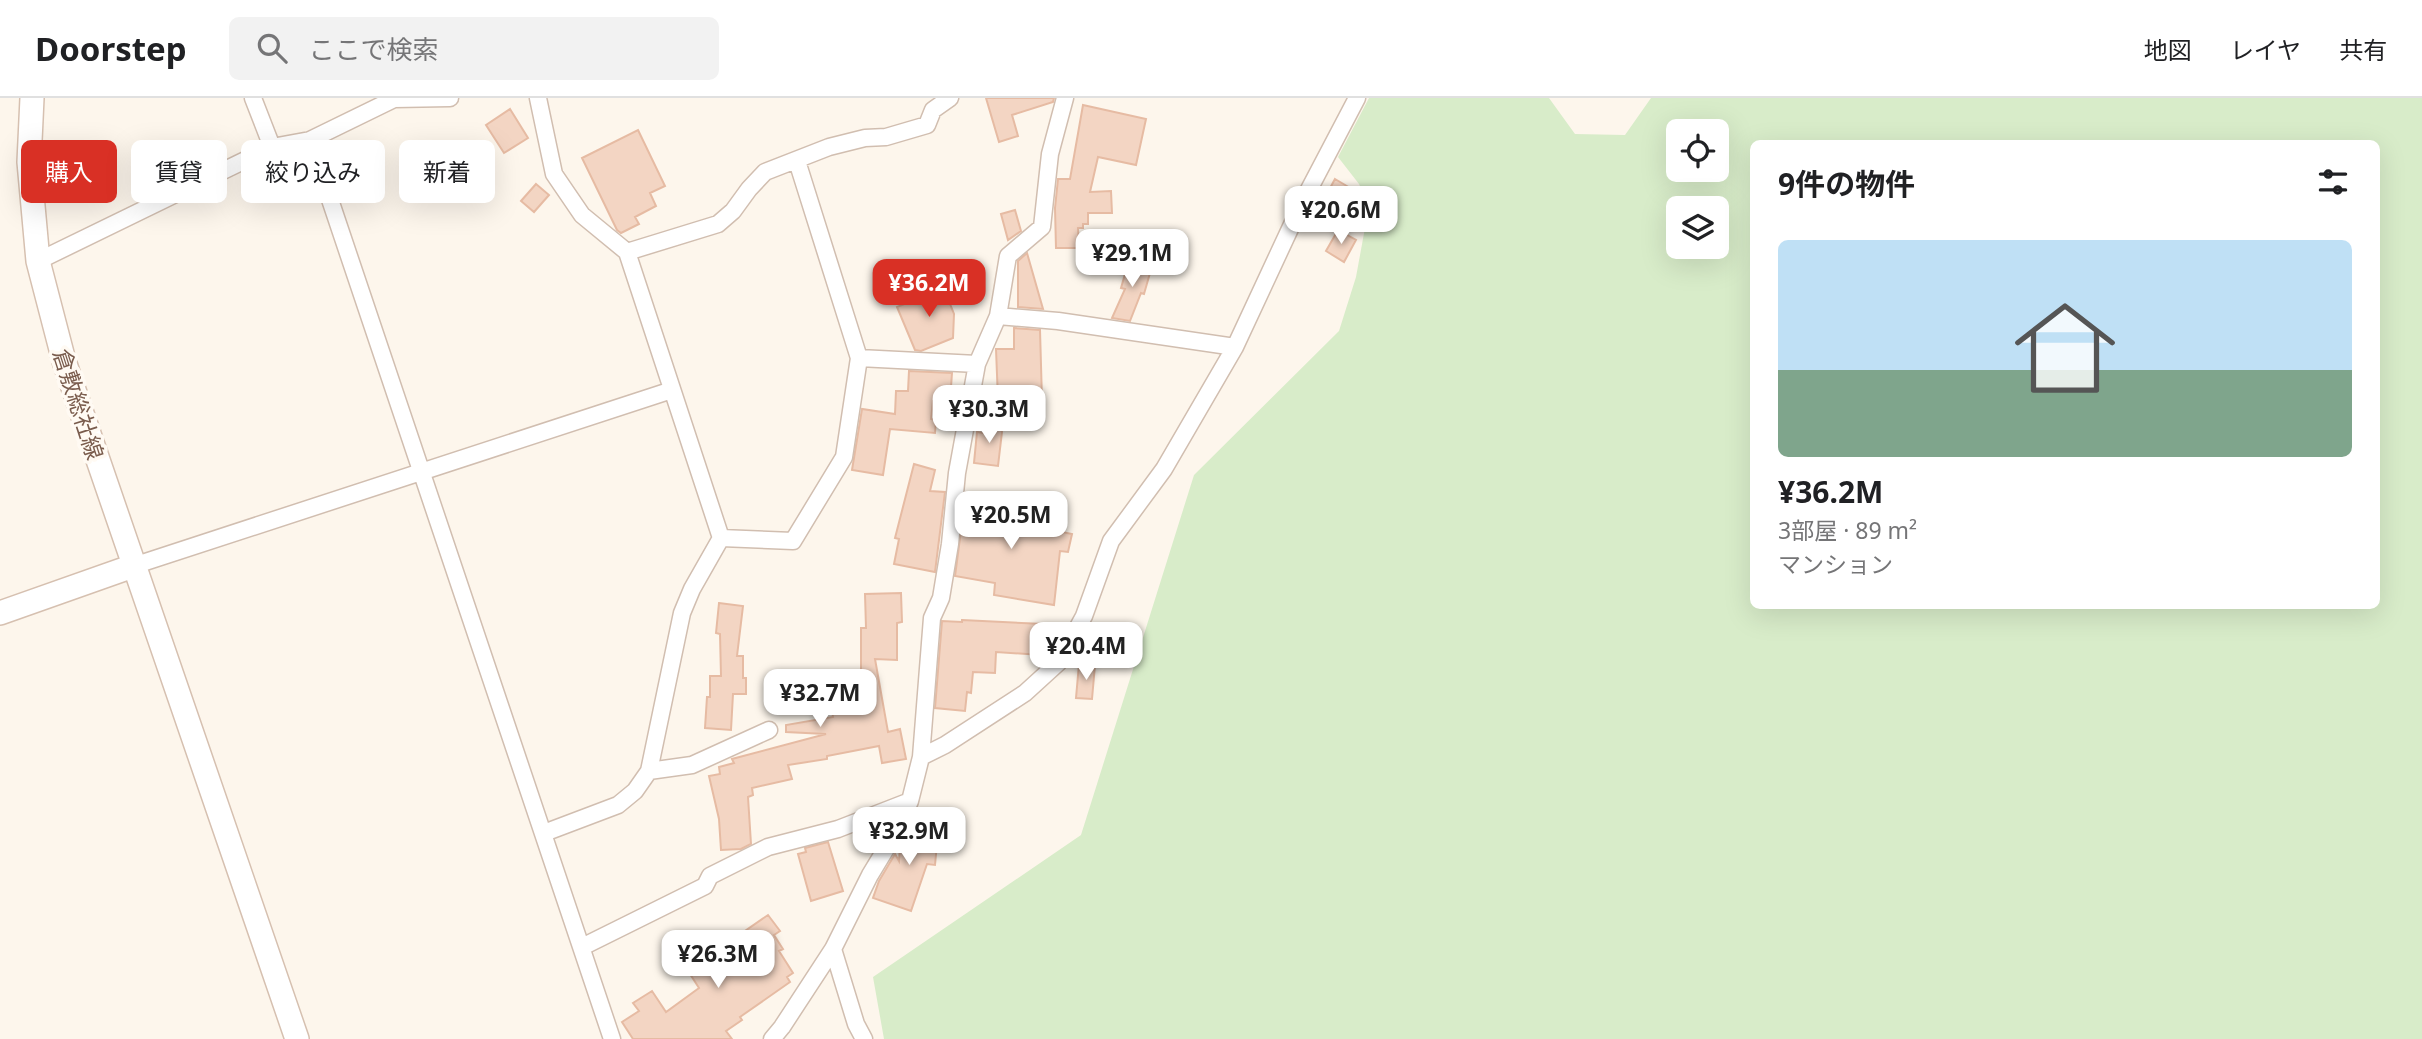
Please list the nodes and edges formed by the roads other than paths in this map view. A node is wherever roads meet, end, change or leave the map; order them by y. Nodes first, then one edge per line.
1 (32, 98) edge
2 (253, 98) edge
3 (450, 98) edge
4 (538, 98) edge
5 (950, 98) edge
6 (1065, 98) edge
7 (1357, 98) edge
8 (269, 140) edge
9 (310, 140) edge
10 (797, 161) junction
11 (241, 162) edge
12 (331, 203) edge
13 (627, 252) junction
14 (38, 261) junction
15 (998, 316) junction
16 (1235, 347) junction
17 (859, 358) junction
18 (977, 364) junction
19 (672, 390) junction
20 (422, 473) junction
21 (721, 538) junction
22 (133, 566) junction
23 (0, 613) edge
24 (769, 730) dead end
25 (921, 757) junction
26 (649, 771) junction
27 (910, 801) junction
28 (544, 833) junction
29 (582, 947) junction
30 (833, 949) junction
31 (297, 1039) edge
32 (612, 1039) edge
33 (772, 1039) edge
34 (864, 1039) edge

1 - 14 main road, 倉敷総社線
2 - 8 street
3 - 9 street
4 - 13 street
5 - 10 street
6 - 15 street
7 - 16 street
10 - 13 street
10 - 17 street
11 - 14 street
12 - 20 street
13 - 19 street
14 - 22 main road, 倉敷総社線
15 - 16 street
15 - 18 street
16 - 25 street
17 - 18 street
17 - 21 street
18 - 25 street
19 - 20 street
19 - 21 street
20 - 22 street
20 - 28 street
21 - 26 street
22 - 23 main road
22 - 31 main road, 倉敷総社線
24 - 26 street
25 - 27 street
26 - 28 street
27 - 29 street
27 - 30 street
28 - 29 street
29 - 32 street
30 - 33 street
30 - 34 street

